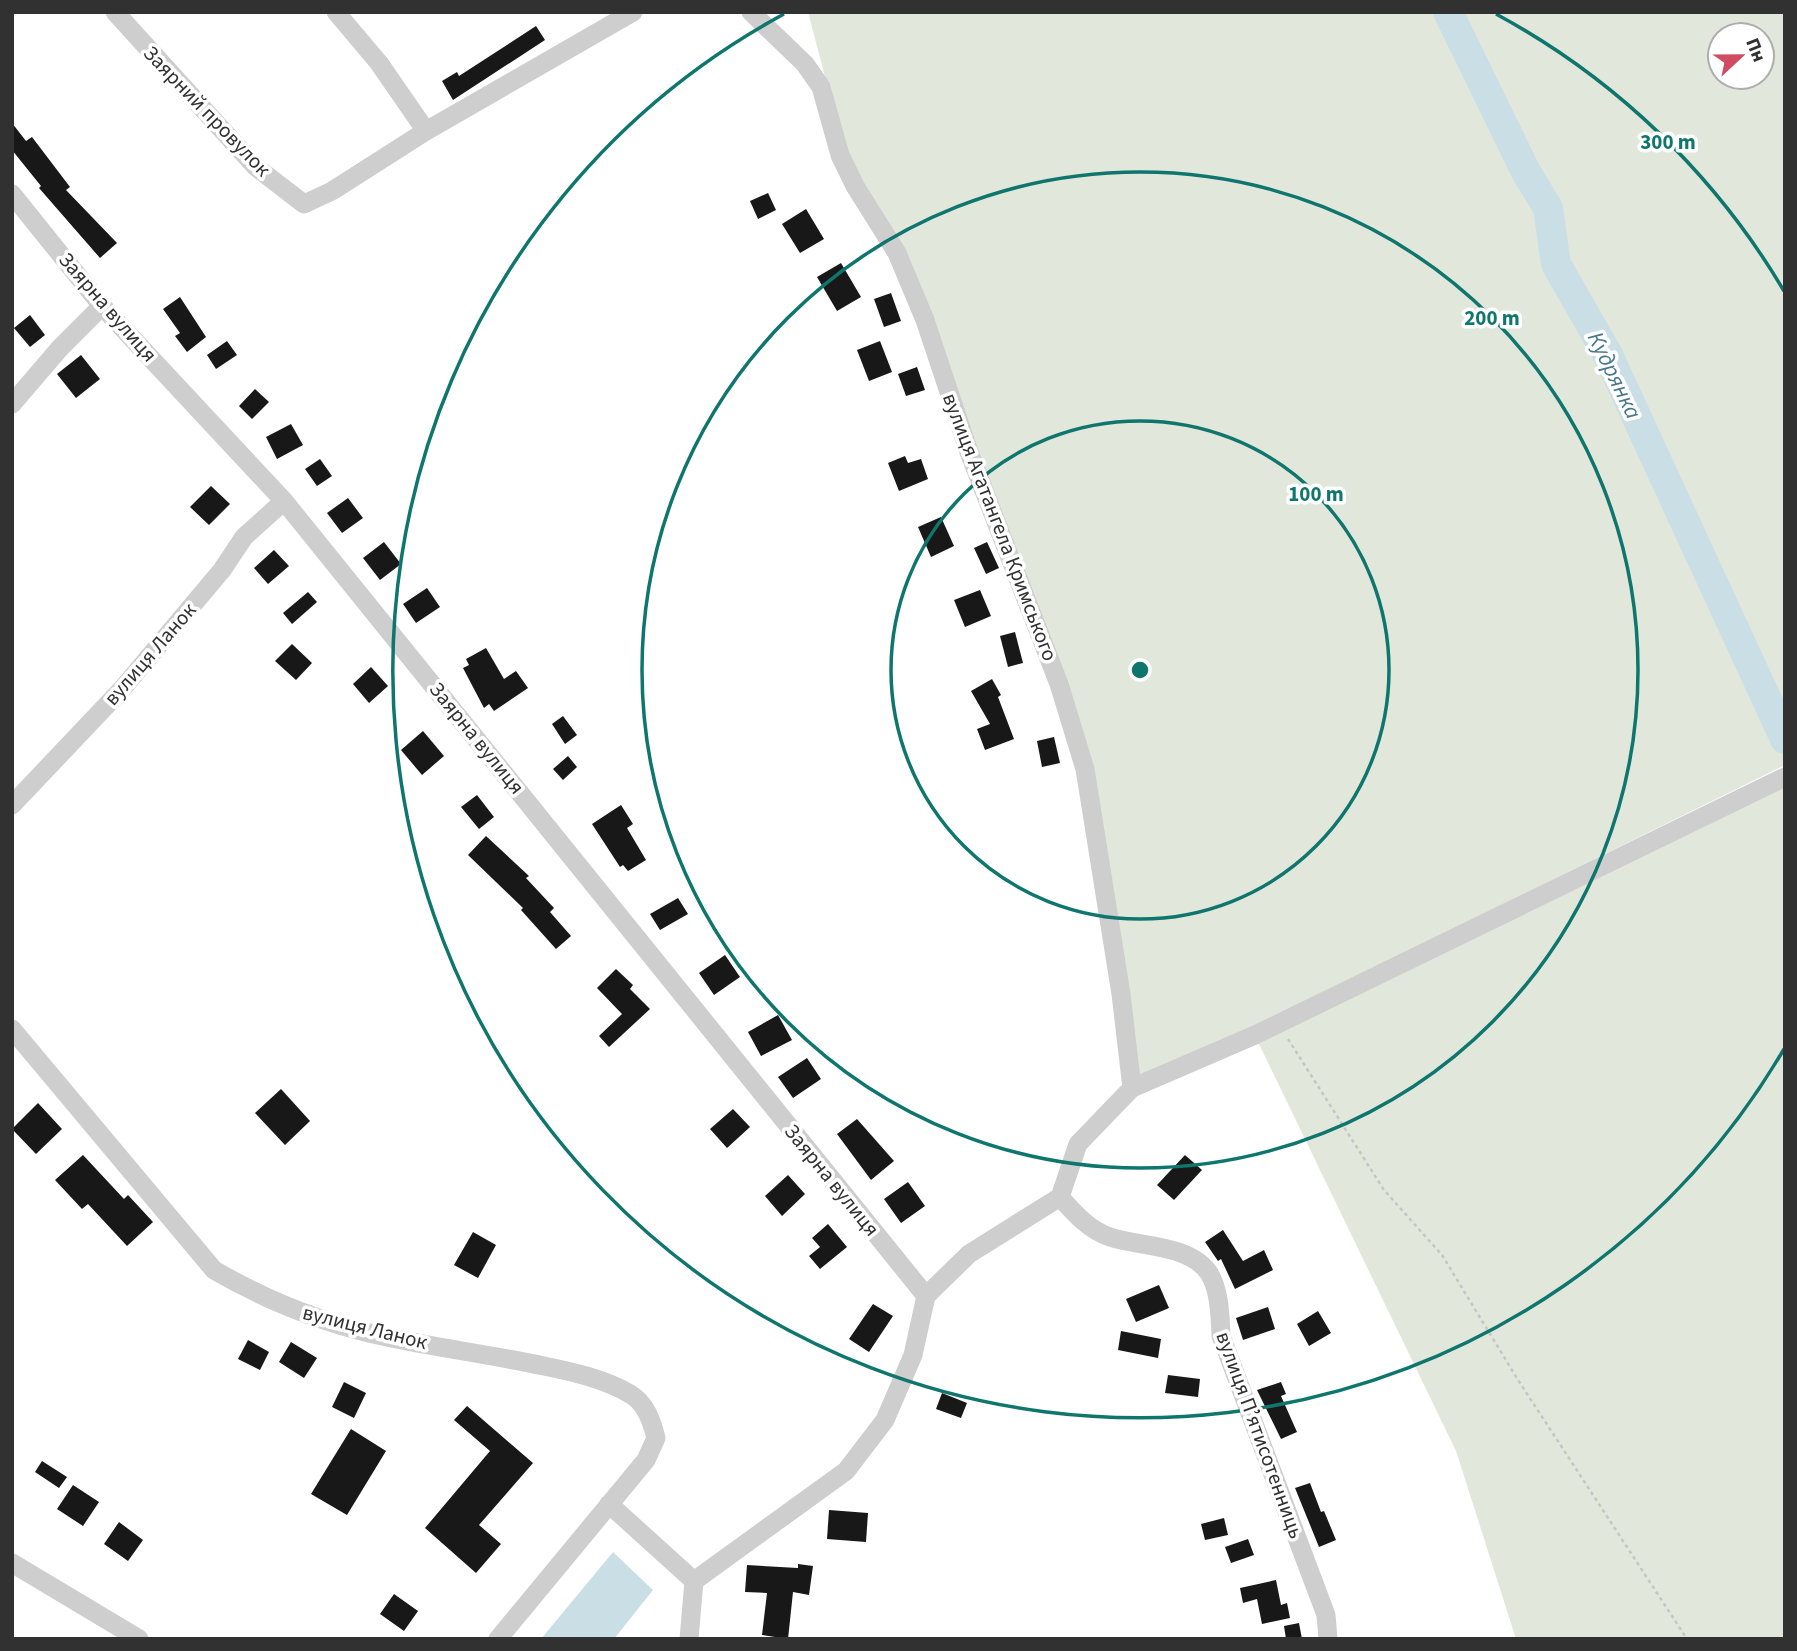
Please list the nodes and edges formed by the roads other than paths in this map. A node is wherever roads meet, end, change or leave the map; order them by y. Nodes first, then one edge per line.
1 (115, 12) edge
2 (336, 12) edge
3 (633, 12) edge
4 (751, 12) edge
5 (426, 131) junction
6 (12, 194) edge
7 (102, 306) junction
8 (12, 404) edge
9 (284, 501) junction
10 (1785, 776) edge
11 (12, 805) edge
12 (12, 1029) edge
13 (1132, 1088) junction
14 (1060, 1197) junction
15 (926, 1296) junction
16 (609, 1504) junction
17 (12, 1563) edge
18 (694, 1581) junction
19 (139, 1639) edge
20 (498, 1639) edge
21 (689, 1639) edge
22 (1328, 1639) edge

1 - 5 street, Заярний провулок
2 - 5 street
3 - 5 street
4 - 13 street, вулиця Агатангела Кримського
6 - 7 street, Заярна вулиця
7 - 8 street
7 - 9 street, Заярна вулиця
9 - 11 street, вулиця Ланок
9 - 15 street, Заярна вулиця
10 - 13 street
12 - 16 street, вулиця Ланок
13 - 14 street
14 - 15 street
14 - 22 street, вулиця Пʼятисотенниць
15 - 18 street
16 - 18 street
16 - 20 street
17 - 19 street
18 - 21 street

